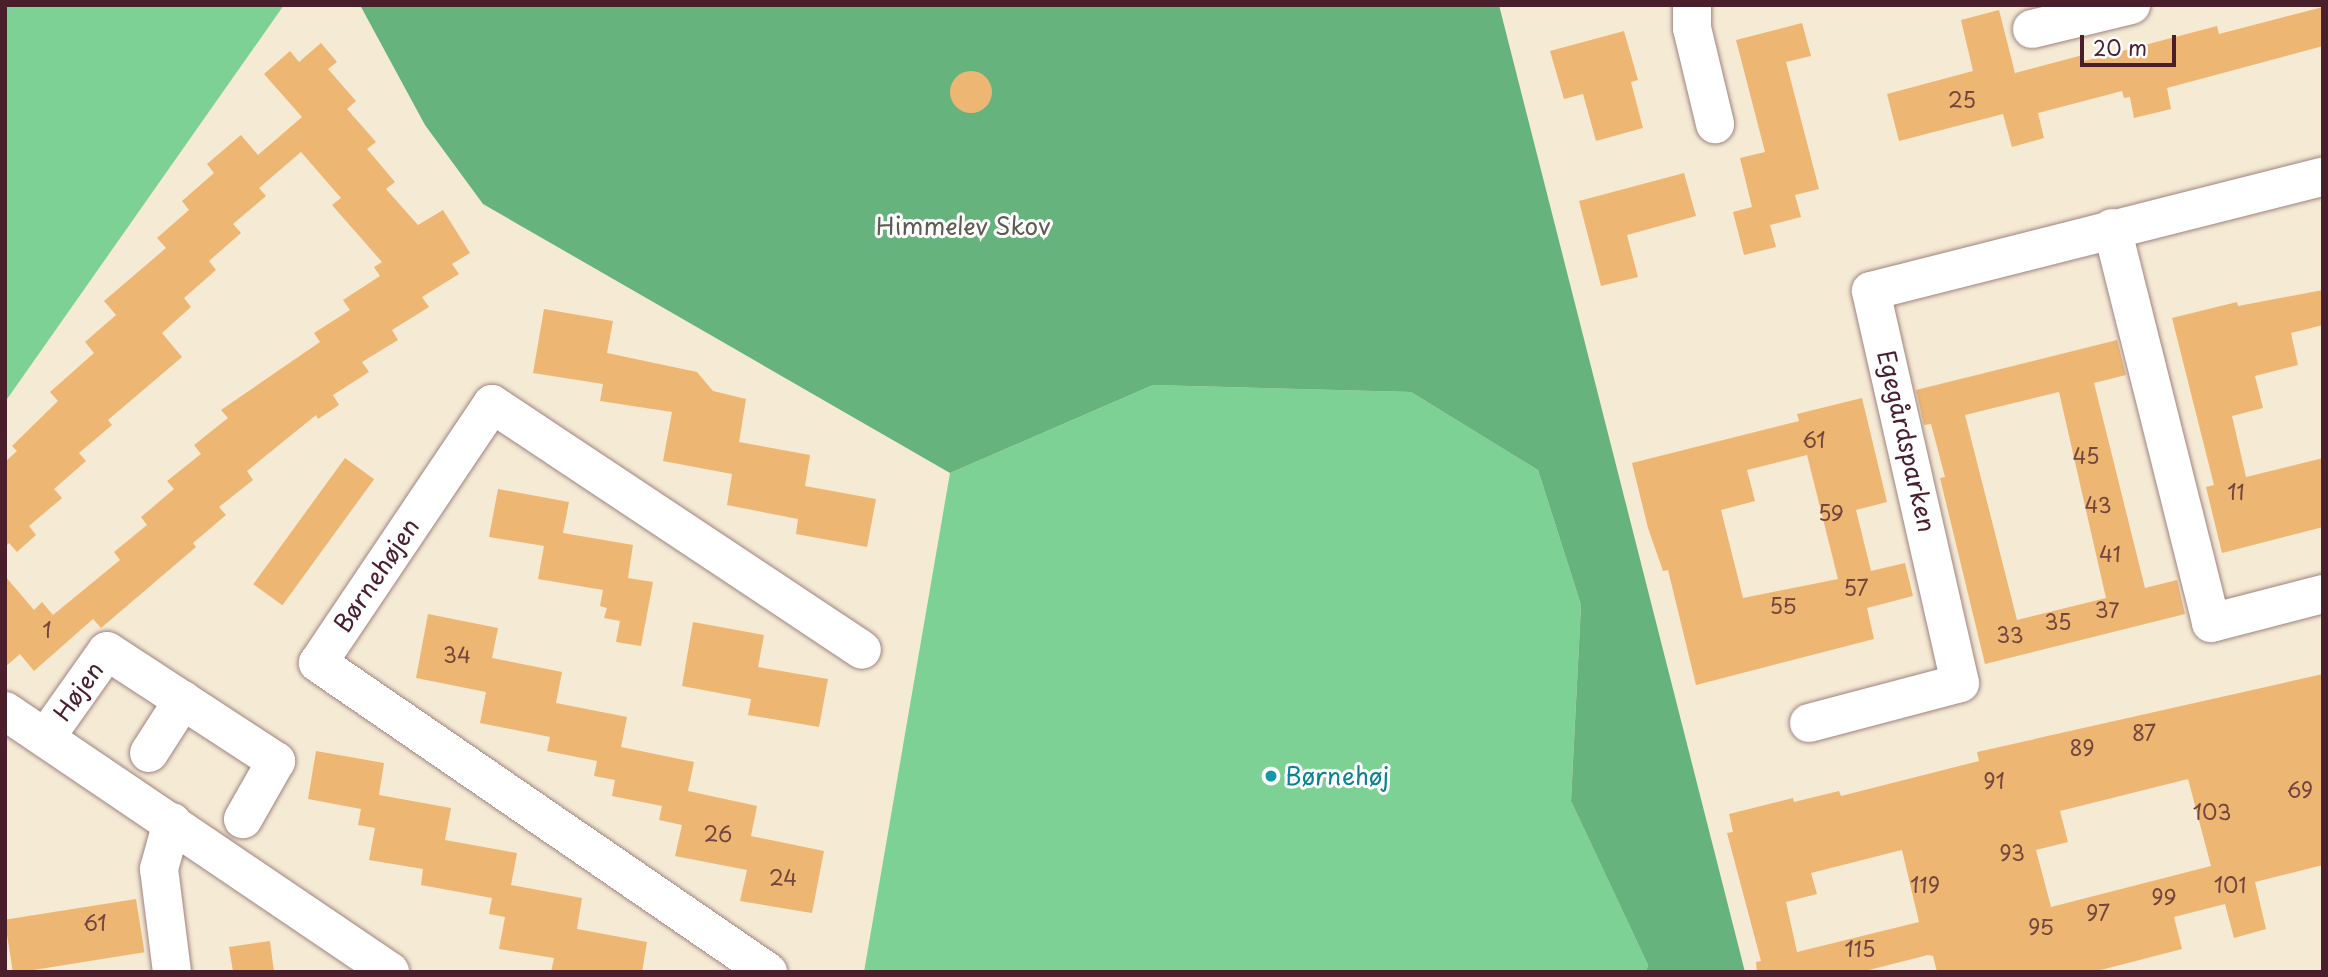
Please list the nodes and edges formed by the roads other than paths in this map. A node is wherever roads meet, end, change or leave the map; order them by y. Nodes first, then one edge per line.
1 (1692, 5) edge
2 (2131, 5) edge
3 (2032, 29) dead end
4 (1715, 124) dead end
5 (2323, 177) edge
6 (2112, 228) junction
7 (2323, 594) edge
8 (862, 650) dead end
9 (183, 700) junction
10 (5, 711) edge
11 (1809, 723) dead end
12 (46, 737) junction
13 (149, 753) dead end
14 (243, 819) dead end
15 (172, 822) junction
16 (172, 972) edge
17 (390, 972) edge
18 (768, 972) edge

1 - 4 street
2 - 3 street
5 - 6 street, Egegårdsparken
6 - 7 street
6 - 11 street, Egegårdsparken
8 - 18 street, Børnehøjen
9 - 12 street, Højen
9 - 13 street
9 - 14 street, Højen
10 - 12 street
12 - 15 street
15 - 16 street
15 - 17 street

